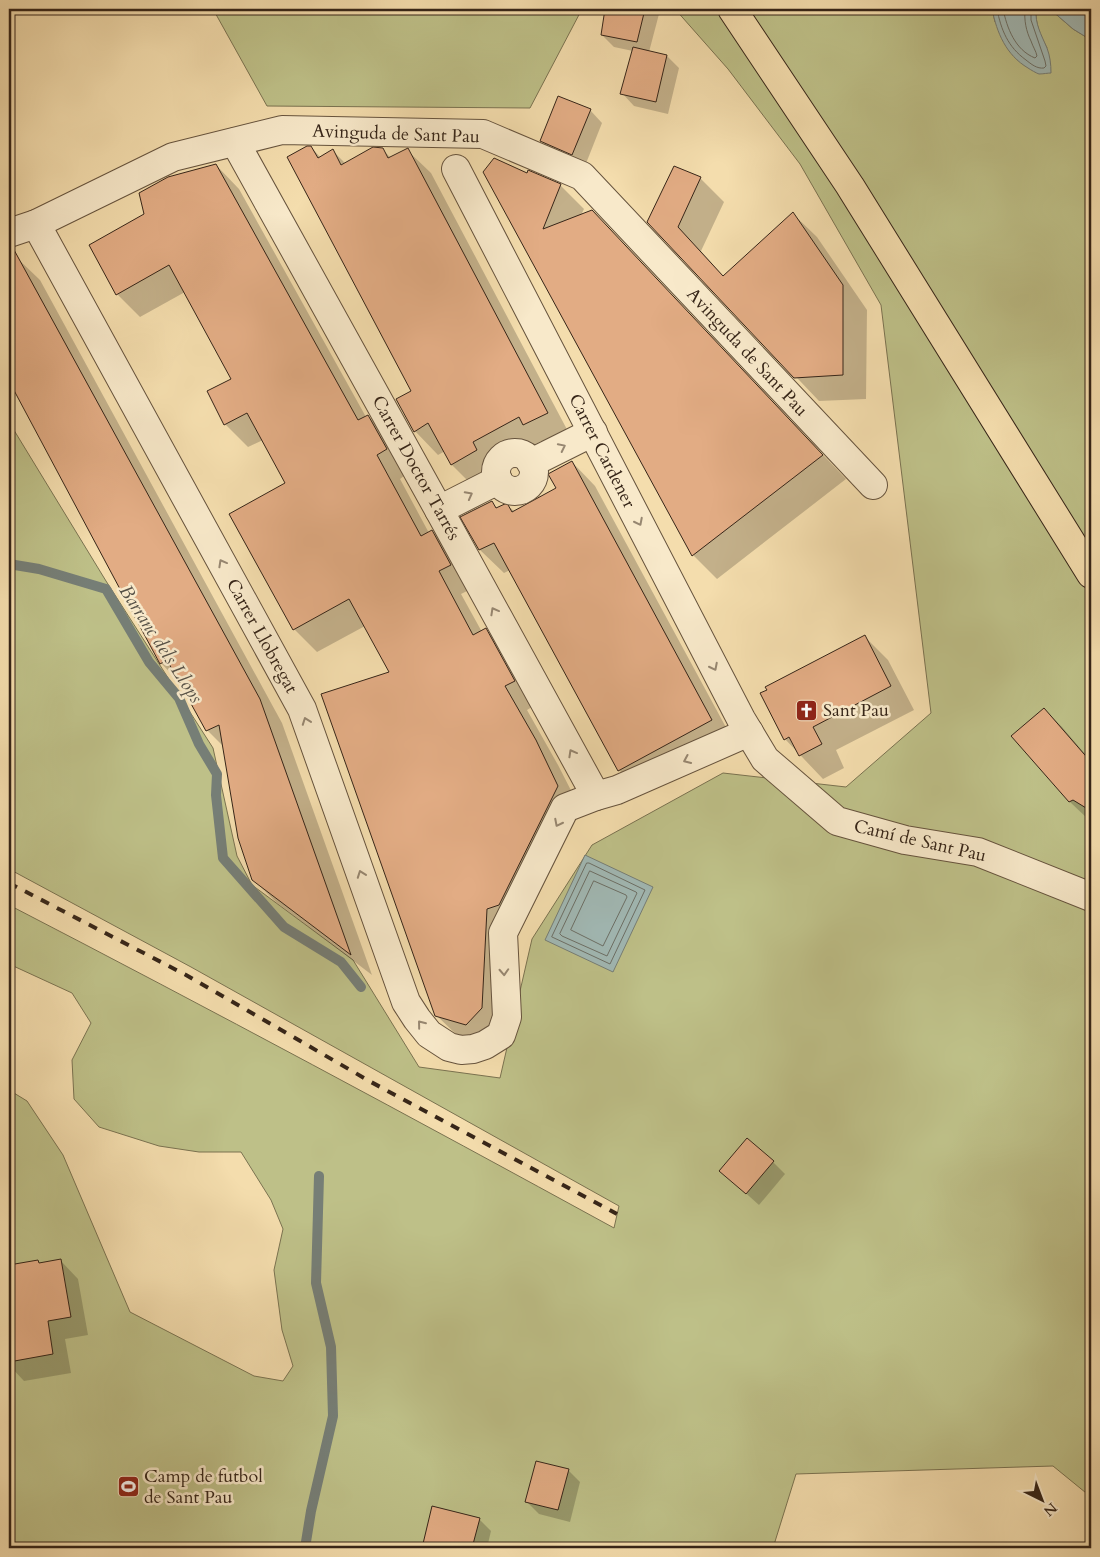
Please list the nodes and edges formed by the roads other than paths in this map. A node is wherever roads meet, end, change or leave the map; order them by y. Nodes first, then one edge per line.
1 (732, 9) edge
2 (235, 142) junction
3 (456, 169) dead end
4 (36, 224) junction
5 (9, 233) edge
6 (593, 432) junction
7 (873, 485) dead end
8 (439, 510) junction
9 (1091, 574) edge
10 (749, 732) junction
11 (596, 796) junction
12 (1091, 897) edge

1 - 9 main road
2 - 4 street, Avinguda de Sant Pau
2 - 7 street, Avinguda de Sant Pau
2 - 8 street, Carrer Doctor Tarrés
3 - 6 street, Carrer Cardener
4 - 5 street, Avinguda de Sant Pau
11 -> 4 street, Carrer Llobregat
8 -> 6 street
6 -> 10 street, Carrer Cardener
11 -> 8 street, Carrer Doctor Tarrés
10 -> 11 street
10 - 12 street, Camí de Sant Pau

